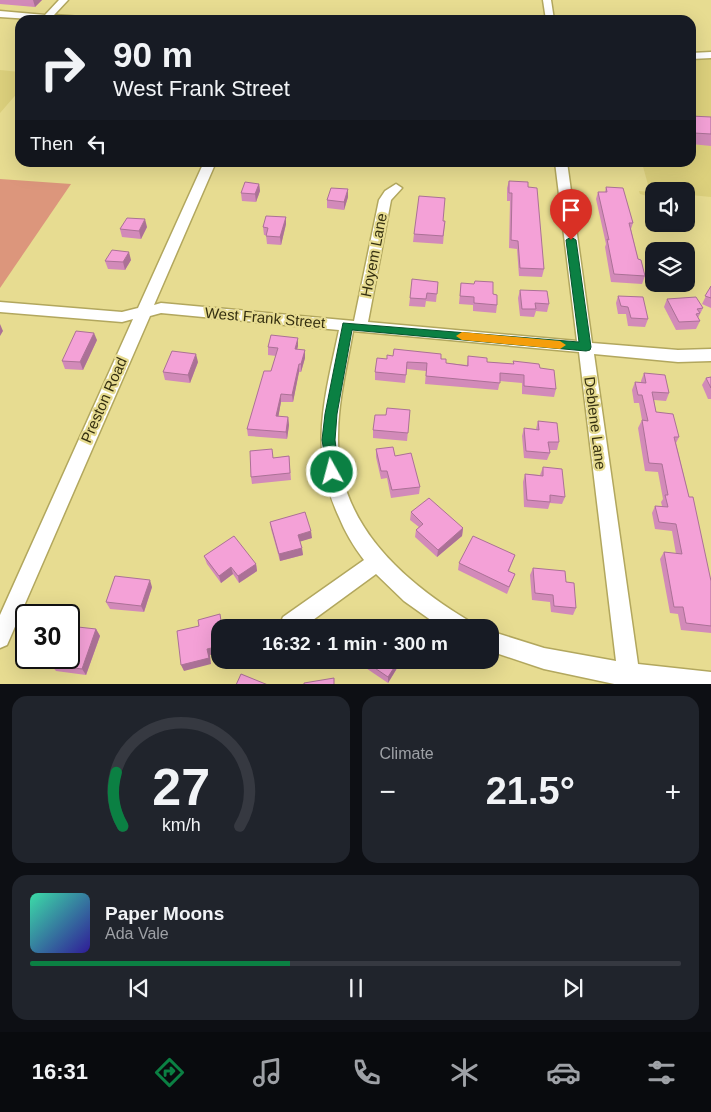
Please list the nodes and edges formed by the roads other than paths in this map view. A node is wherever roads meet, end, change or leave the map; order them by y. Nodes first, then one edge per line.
1 (64, 0) edge
2 (546, 0) edge
3 (0, 14) edge
4 (16, 15) edge
5 (50, 15) edge
6 (549, 15) edge
7 (696, 56) edge
8 (711, 56) edge
9 (208, 167) edge
10 (562, 167) edge
11 (396, 188) dead end
12 (0, 308) edge
13 (143, 313) junction
14 (354, 326) junction
15 (586, 347) junction
16 (711, 355) edge
17 (377, 562) junction
18 (297, 619) edge
19 (445, 619) edge
20 (0, 638) edge
21 (499, 645) edge
22 (629, 678) edge
23 (711, 683) edge

1 - 5 street
2 - 6 street
3 - 4 street
7 - 8 street
9 - 13 street, Preston Road
10 - 15 street, Deblene Lane
11 - 14 street, Hoyem Lane
12 - 13 street, West Frank Street
13 - 14 street, West Frank Street
13 - 20 street, Preston Road
14 - 15 street, West Frank Street
14 - 17 street, Hoyem Lane
15 - 16 street, West Frank Street
15 - 22 street, Deblene Lane
17 - 18 street
17 - 19 street, Hoyem Lane
21 - 22 street
22 - 23 street

